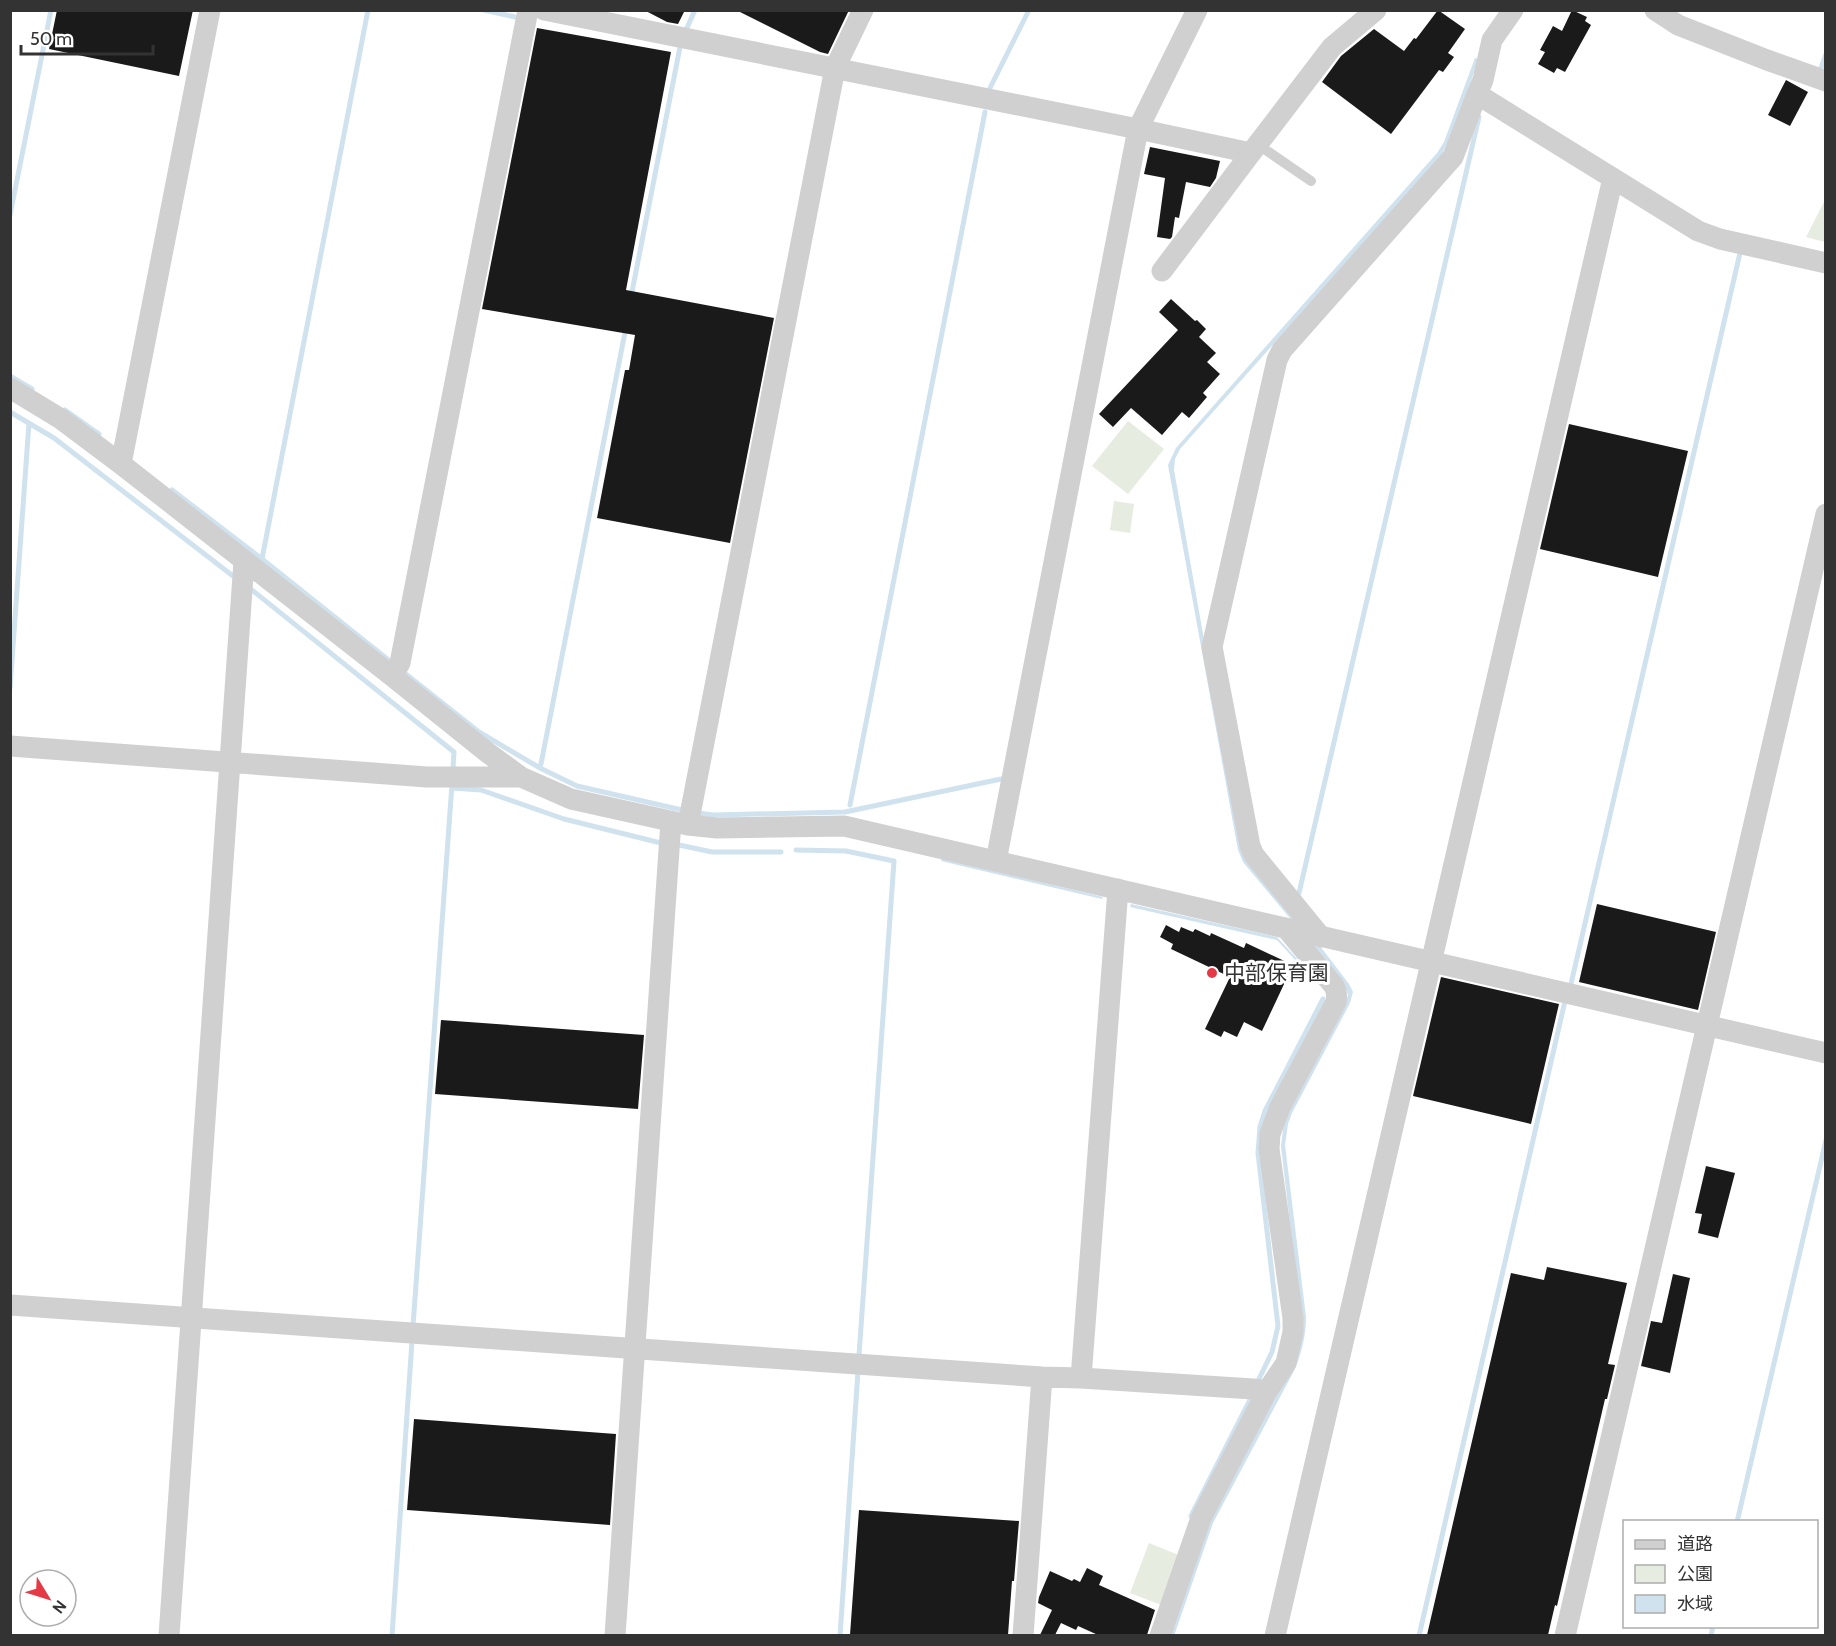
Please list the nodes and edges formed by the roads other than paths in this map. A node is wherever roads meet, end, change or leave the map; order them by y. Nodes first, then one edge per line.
1 (210, 10) edge
2 (528, 10) edge
3 (544, 10) edge
4 (863, 10) edge
5 (1197, 10) edge
6 (1376, 10) edge
7 (1513, 10) edge
8 (1655, 10) edge
9 (1680, 18) edge
10 (835, 68) junction
11 (1826, 81) edge
12 (1477, 93) junction
13 (1138, 129) junction
14 (1254, 148) junction
15 (1613, 178) junction
16 (1311, 181) dead end
17 (1826, 263) edge
18 (1162, 272) dead end
19 (10, 388) edge
20 (121, 464) junction
21 (1826, 514) edge
22 (244, 561) junction
23 (392, 676) junction
24 (10, 746) edge
25 (230, 762) junction
26 (521, 777) junction
27 (680, 823) junction
28 (996, 861) junction
29 (1118, 890) junction
30 (1305, 933) junction
31 (1431, 961) junction
32 (1708, 1026) junction
33 (1826, 1053) edge
34 (10, 1305) edge
35 (192, 1318) junction
36 (635, 1348) junction
37 (1042, 1377) junction
38 (1081, 1378) junction
39 (1267, 1391) junction
40 (169, 1635) edge
41 (615, 1635) edge
42 (1023, 1635) edge
43 (1161, 1635) edge
44 (1275, 1635) edge
45 (1565, 1635) edge

1 - 20 street
2 - 23 street
3 - 10 street
4 - 10 street
5 - 13 street
6 - 14 street
7 - 12 street
8 - 9 street
9 - 11 street
10 - 13 street
10 - 27 street
12 - 15 street
12 - 30 street
13 - 14 street
13 - 28 street
14 - 16 lane
14 - 18 street
15 - 17 street
15 - 31 street
19 - 20 street
20 - 22 street
21 - 32 street
22 - 23 street
22 - 25 street
23 - 26 street
24 - 25 street
25 - 26 street
25 - 35 street
26 - 27 street
27 - 28 street
27 - 36 street
28 - 29 street
29 - 30 street
29 - 38 street
30 - 31 street
30 - 39 street
31 - 32 street
31 - 44 street
32 - 33 street
32 - 45 street
34 - 35 street
35 - 36 street
35 - 40 street
36 - 37 street
36 - 41 street
37 - 38 street
37 - 42 street
38 - 39 street
39 - 43 street

